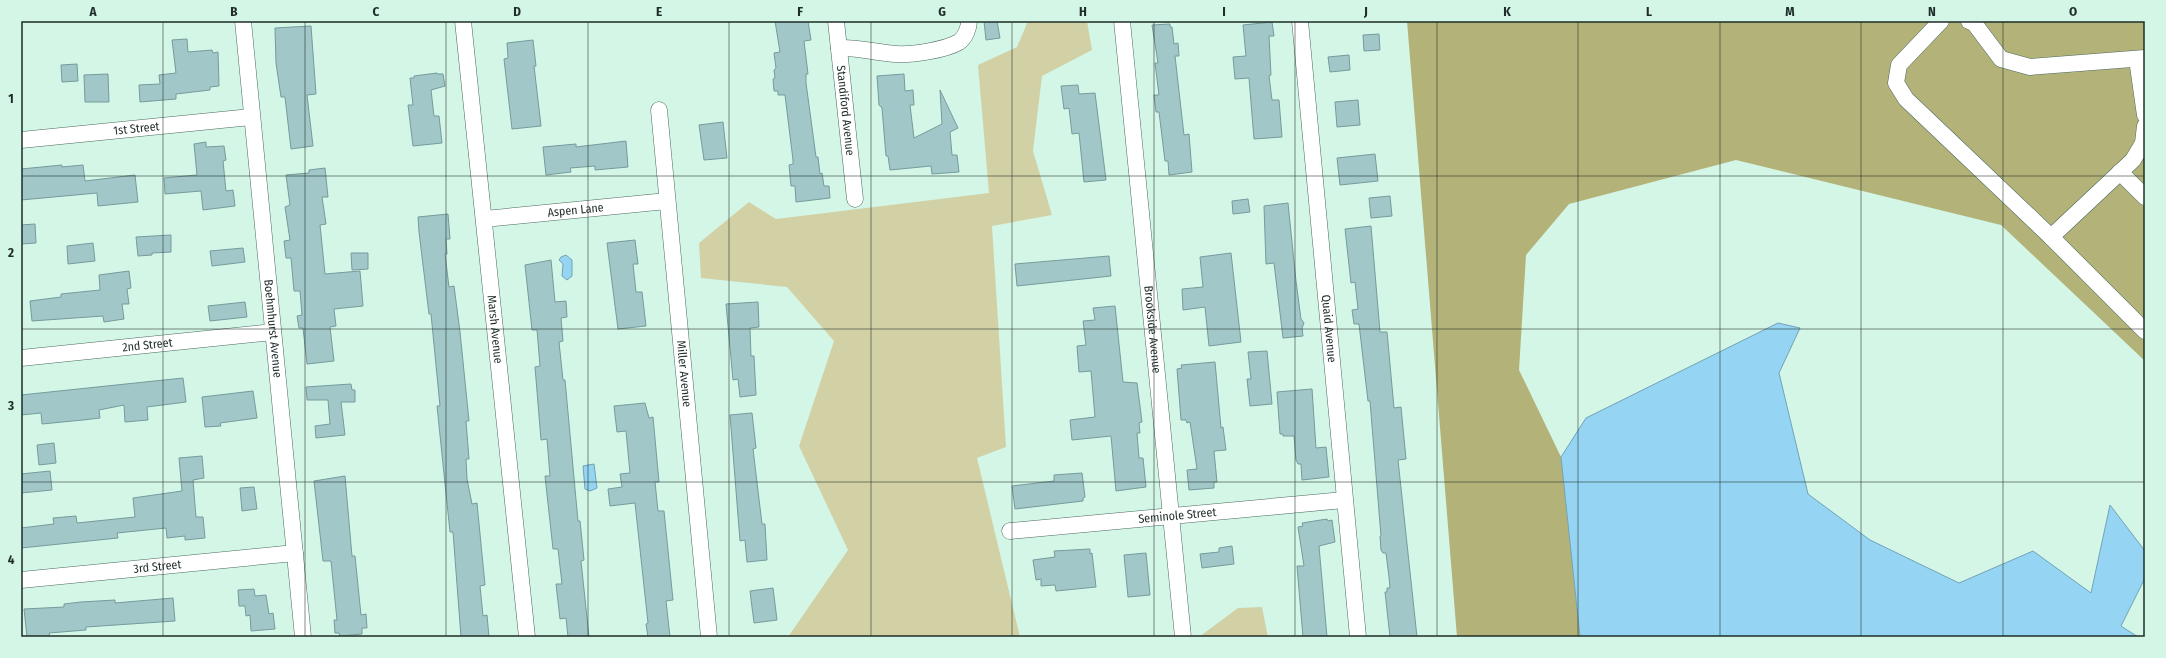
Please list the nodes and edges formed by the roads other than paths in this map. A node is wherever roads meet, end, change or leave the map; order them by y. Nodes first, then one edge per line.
1 (243, 21) edge
2 (463, 21) edge
3 (836, 21) edge
4 (969, 21) edge
5 (1122, 21) edge
6 (1300, 21) edge
7 (1941, 21) edge
8 (1969, 21) edge
9 (839, 48) junction
10 (2141, 58) edge
11 (659, 110) dead end
12 (2145, 115) edge
13 (251, 117) junction
14 (2145, 126) edge
15 (21, 140) edge
16 (2120, 172) junction
17 (2145, 197) edge
18 (855, 199) dead end
19 (667, 201) junction
20 (484, 219) junction
21 (2051, 236) junction
22 (2145, 331) edge
23 (273, 332) junction
24 (21, 358) edge
25 (1344, 500) junction
26 (1171, 516) junction
27 (1010, 530) dead end
28 (295, 552) junction
29 (21, 580) edge
30 (303, 637) edge
31 (527, 637) edge
32 (709, 637) edge
33 (1183, 637) edge
34 (1358, 637) edge

1 - 13 street, Boehmhurst Avenue
2 - 20 street, Marsh Avenue
3 - 9 street, Standiford Avenue
4 - 9 street
5 - 26 street, Brookside Avenue
6 - 25 street, Quaid Avenue
7 - 21 street
8 - 10 street
9 - 18 street, Standiford Avenue
10 - 12 street
11 - 19 street, Miller Avenue
13 - 15 street, 1st Street
13 - 23 street, Boehmhurst Avenue
14 - 16 street
16 - 17 street
16 - 21 street
19 - 20 street, Aspen Lane
19 - 32 street, Miller Avenue
20 - 31 street, Marsh Avenue
21 - 22 street
23 - 24 street, 2nd Street
23 - 28 street, Boehmhurst Avenue
25 - 26 street, Seminole Street
25 - 34 street, Quaid Avenue
26 - 27 street, Seminole Street
26 - 33 street, Brookside Avenue
28 - 29 street, 3rd Street
28 - 30 street, Boehmhurst Avenue

